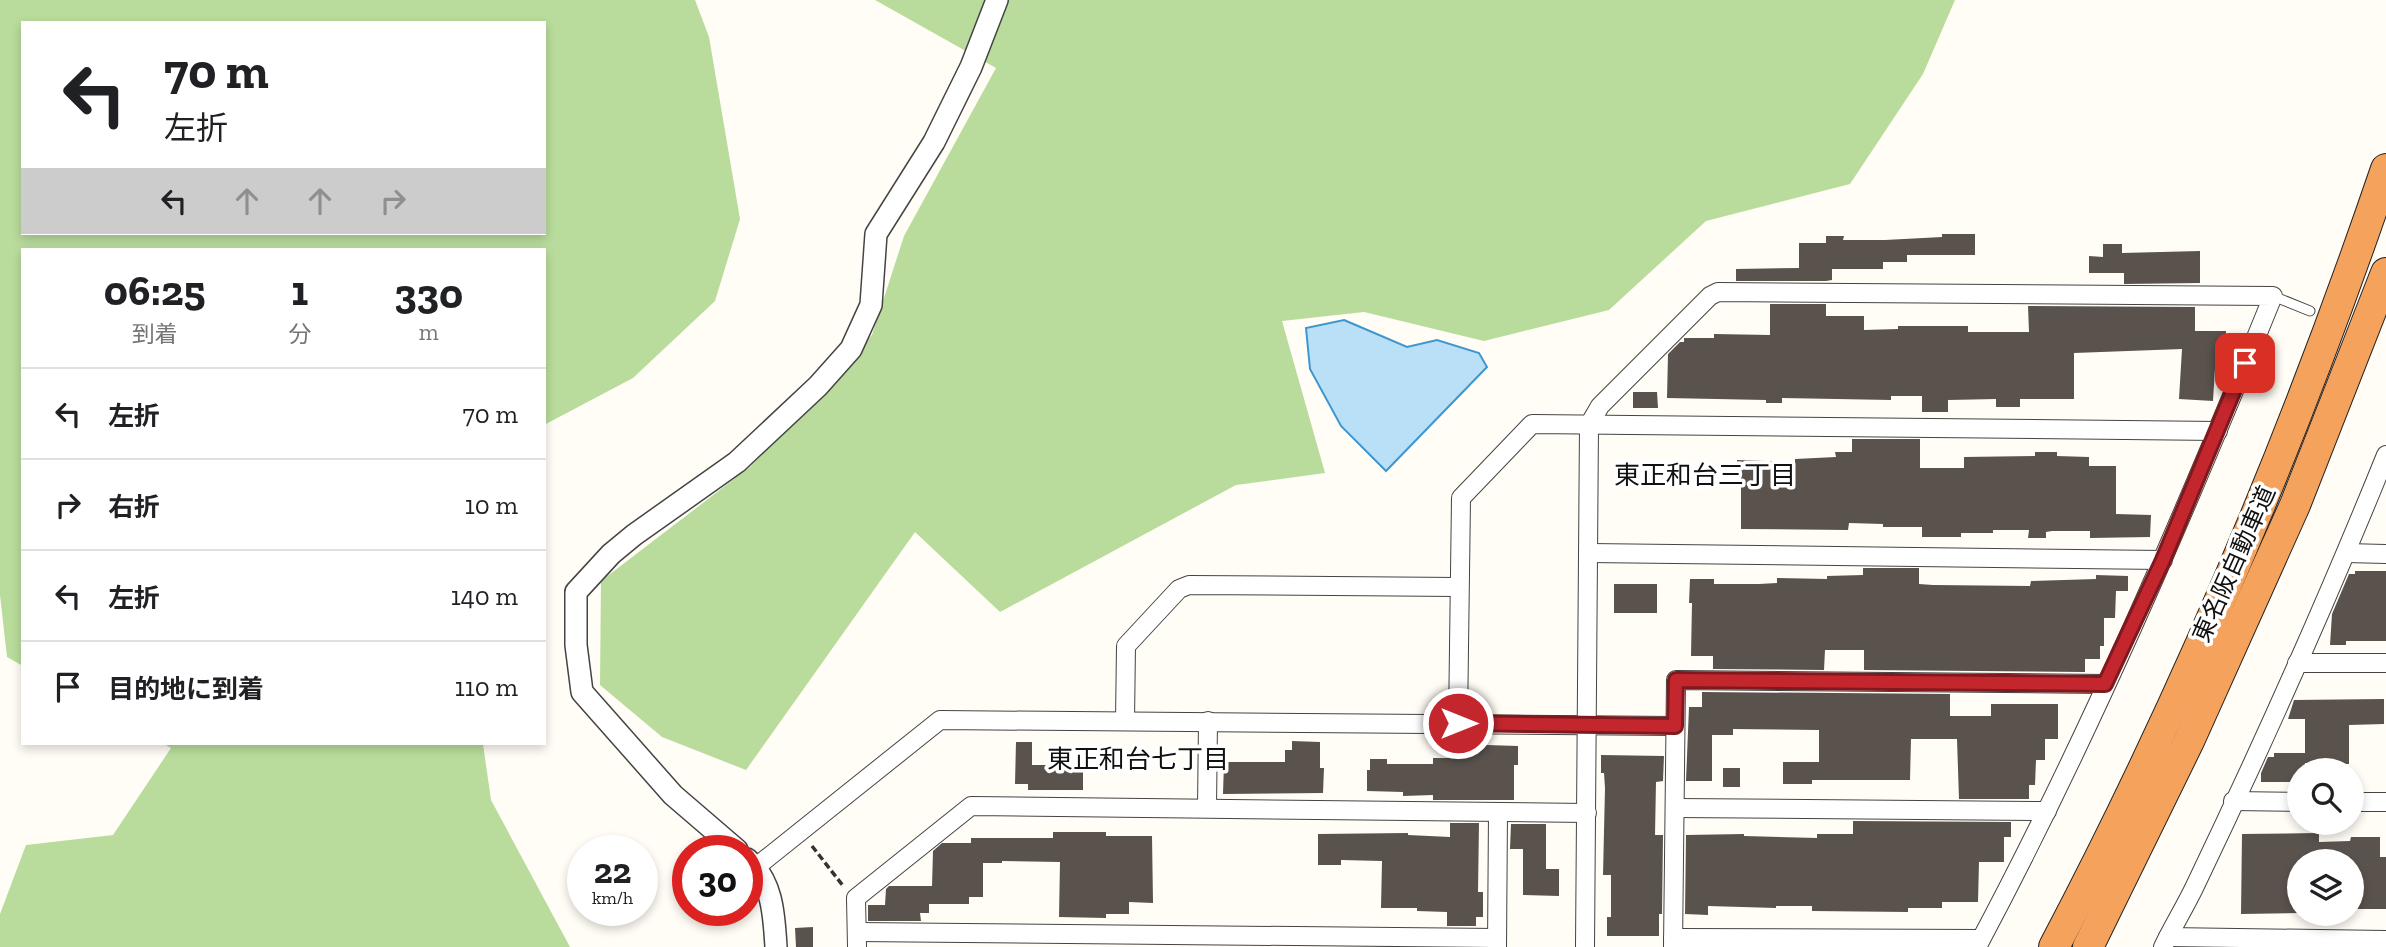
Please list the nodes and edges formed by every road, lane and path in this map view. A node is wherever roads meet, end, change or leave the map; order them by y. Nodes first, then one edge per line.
1 (997, 0) edge
2 (2386, 169) edge
3 (2386, 273) edge
4 (2273, 296) junction
5 (2310, 311) dead end
6 (1589, 425) junction
7 (2218, 431) junction
8 (2386, 455) edge
9 (2346, 553) junction
10 (1589, 554) junction
11 (2386, 554) edge
12 (2163, 560) junction
13 (1458, 587) junction
14 (2297, 663) junction
15 (2386, 663) edge
16 (2105, 684) junction
17 (1125, 720) junction
18 (1208, 721) junction
19 (1458, 723) junction
20 (1587, 725) junction
21 (1675, 726) junction
22 (2233, 801) junction
23 (2287, 802) edge
24 (2364, 802) edge
25 (2386, 802) edge
26 (1207, 808) junction
27 (1675, 808) junction
28 (2047, 811) junction
29 (1498, 812) junction
30 (1587, 813) junction
31 (720, 835) edge
32 (809, 841) dead end
33 (763, 855) edge
34 (763, 880) edge
35 (856, 898) junction
36 (857, 939) edge
37 (2386, 940) edge
38 (1206, 941) edge
39 (1497, 942) edge
40 (1673, 942) edge
41 (2165, 942) edge
42 (1979, 943) edge
43 (776, 947) edge
44 (1585, 947) edge
45 (2053, 947) edge
46 (2088, 947) edge

1 - 31 street
2 - 45 highway, 東名阪自動車道
3 - 46 highway, 東名阪自動車道
4 - 5 lane
4 - 6 street
4 - 7 street
6 - 7 street
6 - 10 street
6 - 13 street
7 - 12 street
8 - 9 street
9 - 11 street
9 - 14 street
10 - 12 street
10 - 20 street
12 - 16 street
13 - 17 street
13 - 19 street
14 - 15 street
14 - 22 street
16 - 21 street
16 - 28 street
17 - 18 street
17 - 33 street
18 - 19 street
18 - 26 street
19 - 20 street
20 - 21 street
20 - 30 street
21 - 27 street
22 - 23 street
22 - 41 street
24 - 25 street
26 - 29 street
26 - 35 street
27 - 28 street
27 - 40 street
28 - 42 street
29 - 30 street
29 - 39 street
30 - 44 street
32 - 35 path
34 - 43 street
35 - 36 street
36 - 38 street
37 - 41 street
38 - 39 street
40 - 42 street

